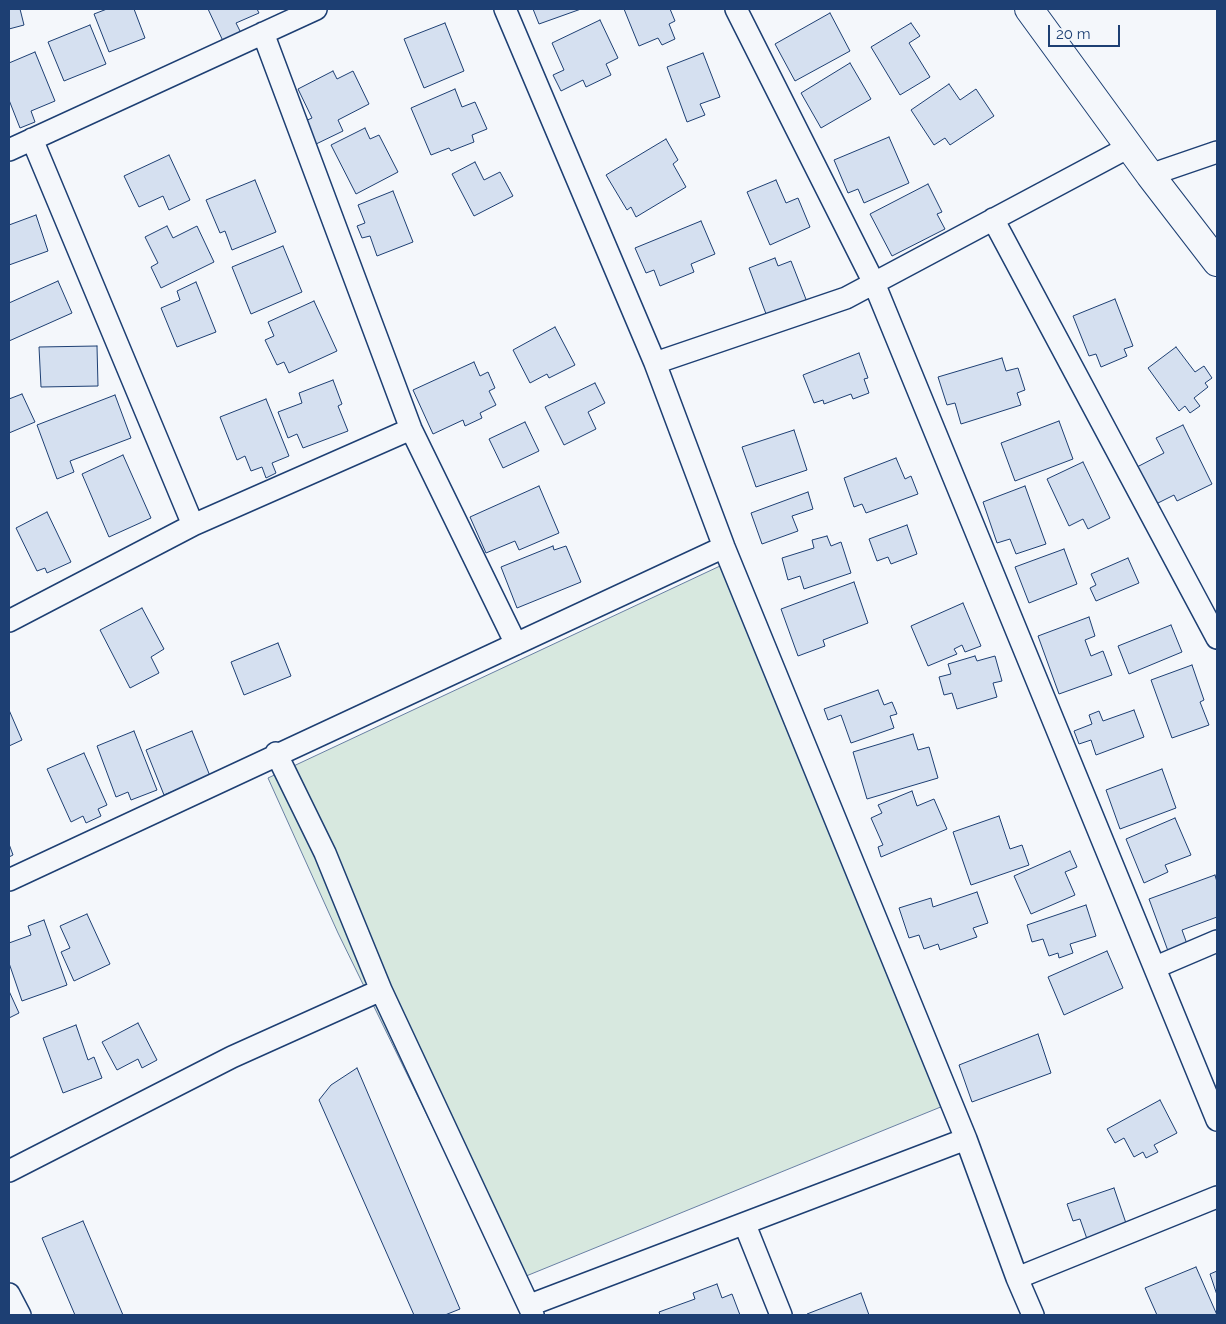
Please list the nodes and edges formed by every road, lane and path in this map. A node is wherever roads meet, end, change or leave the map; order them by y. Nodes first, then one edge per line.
1 (316, 9) edge
2 (505, 9) edge
3 (736, 9) edge
4 (1029, 9) edge
5 (263, 33) junction
6 (32, 139) junction
7 (1129, 147) junction
8 (9, 150) edge
9 (1217, 152) edge
10 (1150, 175) junction
11 (993, 219) junction
12 (1217, 262) edge
13 (874, 283) junction
14 (655, 363) junction
15 (411, 429) junction
16 (193, 525) junction
17 (724, 547) junction
18 (9, 621) edge
19 (1217, 638) edge
20 (516, 644) junction
21 (276, 754) junction
22 (9, 880) edge
23 (1217, 941) edge
24 (1156, 967) junction
25 (381, 990) junction
26 (1217, 1120) edge
27 (966, 1139) junction
28 (9, 1171) edge
29 (1217, 1197) edge
30 (745, 1225) junction
31 (1016, 1278) junction
32 (9, 1294) edge
33 (532, 1310) edge
34 (20, 1315) edge
35 (780, 1315) edge
36 (1032, 1315) edge

1 - 5 street
2 - 14 street
3 - 13 street
4 - 7 street
5 - 6 street
5 - 15 street
6 - 8 street
6 - 16 street
7 - 10 street
7 - 11 street
9 - 10 street
10 - 12 street
11 - 13 street
11 - 19 street
13 - 14 street
13 - 24 street
14 - 17 street
15 - 16 street
15 - 20 street
16 - 18 street
17 - 20 street
17 - 27 street
20 - 21 street
21 - 22 street
21 - 25 street
23 - 24 street
24 - 26 street
25 - 28 street
25 - 33 street
27 - 30 street
27 - 31 street
29 - 31 street
30 - 33 street
30 - 35 street
31 - 36 street
32 - 34 street

